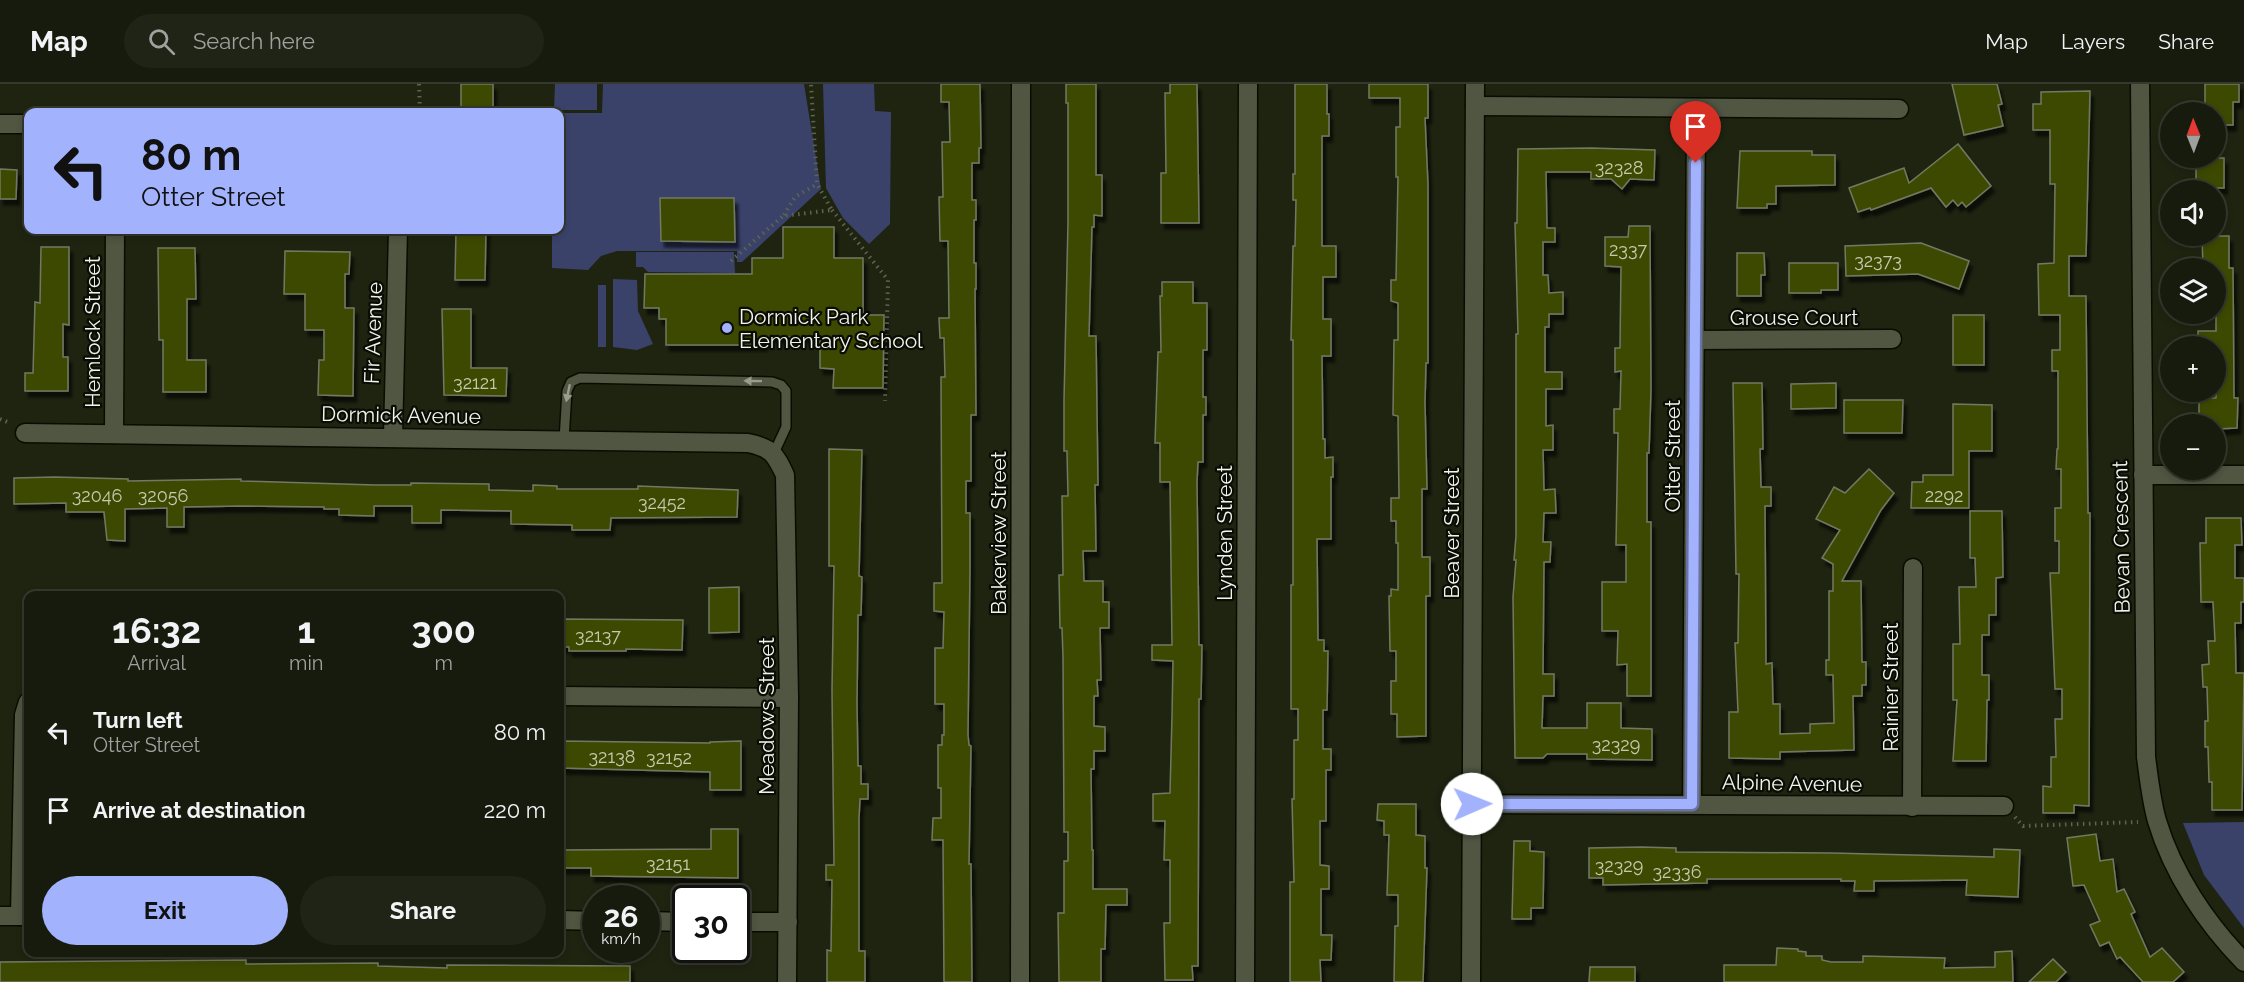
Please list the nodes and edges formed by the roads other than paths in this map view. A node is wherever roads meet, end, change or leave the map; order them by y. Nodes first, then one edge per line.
1 (1022, 84) edge
2 (1248, 84) edge
3 (1475, 84) edge
4 (2140, 84) edge
5 (1475, 106) junction
6 (1696, 108) junction
7 (1899, 110) dead end
8 (0, 124) edge
9 (24, 124) edge
10 (115, 234) edge
11 (398, 234) edge
12 (1892, 339) dead end
13 (1695, 340) junction
14 (25, 433) dead end
15 (114, 434) junction
16 (393, 437) junction
17 (564, 440) junction
18 (774, 453) junction
19 (2143, 475) junction
20 (2244, 475) edge
21 (1913, 568) dead end
22 (564, 696) edge
23 (789, 699) junction
24 (24, 715) edge
25 (1472, 804) junction
26 (1692, 804) junction
27 (2004, 806) dead end
28 (1912, 807) junction
29 (0, 916) edge
30 (24, 916) edge
31 (564, 920) edge
32 (582, 921) edge
33 (750, 922) edge
34 (788, 922) junction
35 (2244, 962) edge
36 (787, 982) edge
37 (1020, 982) edge
38 (1245, 982) edge
39 (1471, 982) edge

1 - 37 street, Bakerview Street
2 - 38 street, Lynden Street
3 - 5 street, Beaver Street
4 - 19 street, Bevan Crescent
5 - 6 street
5 - 25 street, Beaver Street
6 - 7 street
6 - 13 street, Otter Street
8 - 9 street
10 - 15 street, Hemlock Street
11 - 16 street, Fir Avenue
12 - 13 street, Grouse Court
13 - 26 street, Otter Street
14 - 15 street, Dormick Avenue
15 - 16 street, Dormick Avenue
16 - 17 street, Dormick Avenue
17 - 18 street, Dormick Avenue
18 -> 17 lane
18 - 23 street, Meadows Street
19 - 20 street
19 - 35 street, Bevan Crescent
21 - 28 street, Rainier Street
22 - 23 street
23 - 34 street, Meadows Street
24 - 30 street
25 - 26 street, Alpine Avenue
25 - 39 street, Beaver Street
26 - 28 street, Alpine Avenue
27 - 28 street, Alpine Avenue
29 - 30 street
31 - 32 street
33 - 34 street
34 - 36 street, Meadows Street

